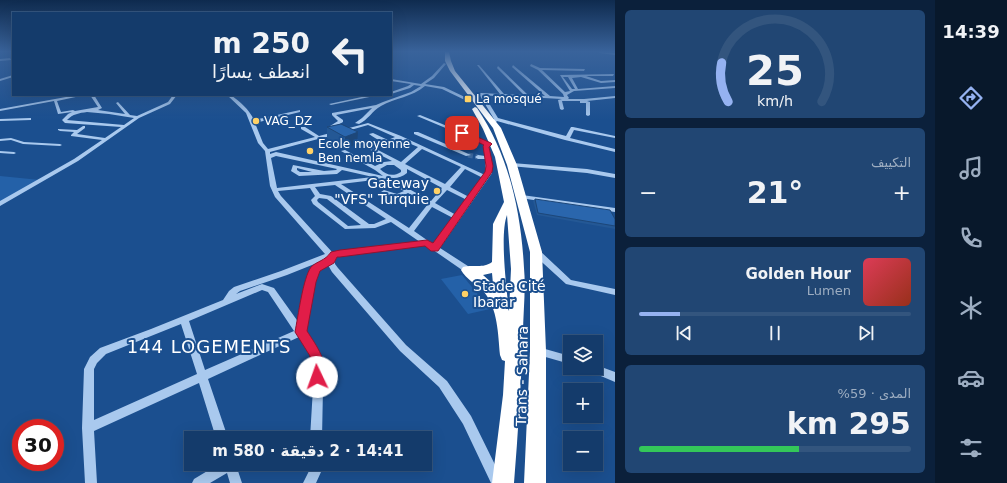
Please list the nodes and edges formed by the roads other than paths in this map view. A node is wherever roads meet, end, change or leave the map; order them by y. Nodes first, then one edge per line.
1 (434, 75) edge
2 (451, 75) edge
3 (456, 75) edge
4 (485, 75) edge
5 (506, 75) edge
6 (523, 75) edge
7 (545, 75) edge
8 (613, 75) dead end
9 (12, 77) edge
10 (605, 77) dead end
11 (0, 80) edge
12 (392, 80) edge
13 (614, 81) edge
14 (601, 82) junction
15 (413, 84) junction
16 (422, 85) junction
17 (615, 87) edge
18 (574, 90) junction
19 (392, 93) edge
20 (615, 93) edge
21 (408, 94) junction
22 (77, 96) edge
23 (93, 96) edge
24 (174, 96) edge
25 (230, 96) edge
26 (375, 96) edge
27 (382, 96) edge
28 (483, 96) junction
29 (504, 96) junction
30 (566, 96) junction
31 (528, 97) junction
32 (549, 97) junction
33 (615, 97) edge
34 (55, 100) junction
35 (468, 100) junction
36 (561, 101) junction
37 (615, 101) edge
38 (588, 102) junction
39 (118, 103) dead end
40 (331, 104) dead end
41 (378, 106) junction
42 (0, 110) edge
43 (562, 110) dead end
44 (299, 111) dead end
45 (588, 115) dead end
46 (129, 116) junction
47 (419, 116) dead end
48 (138, 117) junction
49 (30, 119) dead end
50 (0, 120) edge
51 (494, 121) junction
52 (252, 122) junction
53 (124, 126) junction
54 (83, 127) dead end
55 (303, 128) dead end
56 (60, 130) dead end
57 (327, 130) junction
58 (78, 131) junction
59 (340, 132) junction
60 (416, 133) dead end
61 (370, 134) dead end
62 (318, 137) junction
63 (399, 137) junction
64 (615, 137) edge
65 (106, 139) junction
66 (567, 139) junction
67 (0, 140) edge
68 (388, 142) junction
69 (491, 143) junction
70 (60, 145) dead end
71 (395, 145) dead end
72 (334, 146) dead end
73 (421, 147) junction
74 (343, 151) dead end
75 (615, 151) edge
76 (0, 152) edge
77 (14, 153) dead end
78 (267, 154) junction
79 (468, 155) tunnel mouth
80 (478, 156) tunnel mouth
81 (488, 158) junction
82 (401, 165) junction
83 (512, 165) junction
84 (464, 167) junction
85 (342, 168) junction
86 (377, 169) junction
87 (325, 172) dead end
88 (385, 176) junction
89 (615, 176) edge
90 (486, 177) junction
91 (337, 184) junction
92 (312, 186) junction
93 (446, 187) junction
94 (274, 190) junction
95 (408, 191) junction
96 (384, 192) dead end
97 (318, 196) junction
98 (522, 197) junction
99 (469, 199) junction
100 (510, 201) junction
101 (0, 204) edge
102 (432, 204) junction
103 (615, 210) edge
104 (456, 217) junction
105 (391, 220) junction
106 (368, 227) junction
107 (410, 232) junction
108 (427, 243) junction
109 (435, 249) junction
110 (536, 252) junction
111 (332, 257) junction
112 (498, 264) junction
113 (468, 270) junction
114 (615, 292) edge
115 (226, 302) junction
116 (501, 305) junction
117 (184, 319) junction
118 (301, 332) junction
119 (538, 351) junction
120 (563, 358) edge
121 (603, 372) edge
122 (203, 377) junction
123 (615, 377) edge
124 (512, 395) junction
125 (88, 428) junction
126 (220, 431) edge
127 (316, 431) edge
128 (218, 471) edge
129 (232, 471) edge
130 (315, 471) edge
131 (91, 483) edge
132 (198, 483) edge
133 (236, 483) edge
134 (309, 483) edge
135 (498, 483) edge
136 (503, 483) edge
137 (535, 483) edge

1 - 16 street
2 - 35 highway, Trans - Sahara
3 - 51 highway, Trans - Sahara
4 - 29 street
5 - 31 street
6 - 32 street
7 - 30 street
8 - 18 street
9 - 11 street
10 - 13 street
12 - 15 street
13 - 14 street
14 - 18 street
14 - 18 street
15 - 16 street
15 - 19 street
16 - 21 street
16 - 35 street
17 - 18 street
18 - 30 street
20 - 30 street
21 - 27 street
21 - 41 street
22 - 34 street
23 - 34 street
24 - 48 street
25 - 52 street
26 - 40 street
28 - 29 street
28 - 36 street
28 - 51 street
29 - 31 street
30 - 32 street
31 - 32 street
33 - 36 street
34 - 42 street
35 - 69 highway, Trans - Sahara
36 - 38 street
36 - 43 street
37 - 38 street
38 - 45 street
39 - 46 street
41 - 57 street
41 - 57 street
44 - 52 street
46 - 48 street
46 - 53 street
47 - 69 street
48 - 53 street
49 - 50 street
51 - 66 street
51 - 83 highway, Trans - Sahara
52 - 78 street
53 - 65 street
54 - 58 street
55 - 62 street
56 - 58 street
57 - 62 street
58 - 65 street
59 - 62 street
59 - 63 street
59 - 82 street
60 - 79 street
61 - 68 street
62 - 72 street
62 - 78 street
63 - 68 street
63 - 73 street
64 - 66 street
65 - 101 street
66 - 75 street
67 - 70 street
68 - 71 street
69 - 81 street
69 - 100 highway, Trans - Sahara
73 - 82 street
73 - 84 street
74 - 86 street
76 - 77 street
78 - 85 street
78 - 94 street
80 - 81 street
81 - 90 street
82 - 86 street
82 - 88 street
82 - 93 street
83 - 89 street
83 - 98 highway, Trans - Sahara
84 - 90 street
84 - 93 street
85 - 87 street
85 - 88 street
86 - 88 street
88 - 91 street
88 - 95 street
90 - 99 street
91 - 92 street
91 - 105 street
92 - 94 street
92 - 97 street
93 - 99 street
93 - 102 street
94 - 111 street
95 - 96 street
95 - 102 street
97 - 106 street
97 - 106 street
98 - 103 street
98 - 110 highway, Trans - Sahara
99 - 104 street
100 - 112 highway
100 - 124 highway, Trans - Sahara
102 - 104 street
102 - 107 street
104 - 109 street
105 - 106 street
105 - 107 street
107 - 108 street
108 - 109 street
108 - 111 street
109 - 113 street
110 - 114 street
110 - 119 highway, Trans - Sahara
111 - 115 street
111 - 118 street
111 - 135 street
112 - 113 highway
112 - 116 highway
113 - 116 highway
115 - 117 street
115 - 118 street
116 - 124 highway
117 - 122 street
117 - 125 street
118 - 122 street
118 - 127 street
119 - 120 street
119 - 137 highway, Trans - Sahara
121 - 123 street
122 - 125 street
122 - 126 street
124 - 136 highway, Trans - Sahara
125 - 131 street
128 - 132 street
129 - 133 street
130 - 134 street

